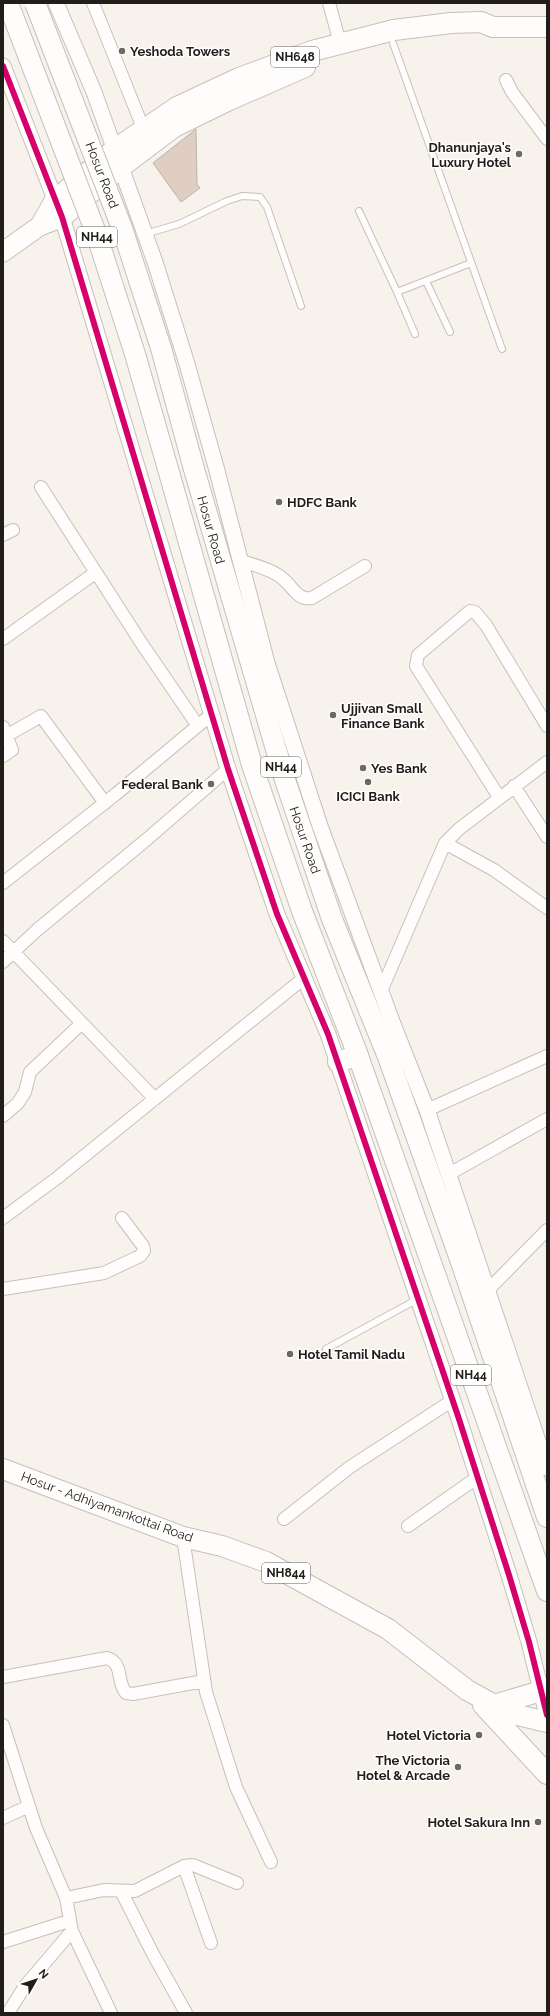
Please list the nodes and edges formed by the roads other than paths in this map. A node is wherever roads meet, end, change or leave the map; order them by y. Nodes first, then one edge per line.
1 (8, 3) edge
2 (35, 3) edge
3 (56, 3) edge
4 (93, 3) edge
5 (329, 3) edge
6 (547, 26) edge
7 (493, 27) junction
8 (340, 43) junction
9 (393, 43) junction
10 (3, 66) edge
11 (506, 80) dead end
12 (143, 128) junction
13 (547, 139) edge
14 (118, 158) junction
15 (58, 208) junction
16 (359, 211) dead end
17 (41, 225) joint
18 (145, 234) junction
19 (3, 252) edge
20 (471, 263) junction
21 (426, 281) junction
22 (397, 292) junction
23 (301, 306) dead end
24 (450, 332) dead end
25 (415, 334) dead end
26 (502, 348) dead end
27 (41, 487) dead end
28 (241, 561) junction
29 (365, 566) dead end
30 (96, 573) junction
31 (3, 639) edge
32 (212, 714) junction
33 (198, 726) junction
34 (547, 726) edge
35 (5, 731) edge
36 (3, 756) edge
37 (547, 762) edge
38 (228, 769) junction
39 (514, 786) junction
40 (499, 797) junction
41 (105, 803) junction
42 (547, 837) edge
43 (445, 843) junction
44 (3, 883) edge
45 (547, 908) edge
46 (3, 941) edge
47 (14, 953) junction
48 (3, 962) edge
49 (304, 978) junction
50 (382, 989) junction
51 (82, 1023) junction
52 (357, 1053) junction
53 (547, 1056) edge
54 (394, 1057) junction
55 (338, 1062) junction
56 (155, 1099) junction
57 (427, 1110) junction
58 (3, 1116) edge
59 (547, 1119) edge
60 (449, 1174) junction
61 (3, 1218) edge
62 (122, 1218) dead end
63 (547, 1230) edge
64 (3, 1290) edge
65 (488, 1290) junction
66 (419, 1299) junction
67 (326, 1349) dead end
68 (453, 1400) junction
69 (544, 1445) edge
70 (547, 1468) edge
71 (3, 1469) edge
72 (478, 1477) junction
73 (547, 1517) edge
74 (284, 1519) dead end
75 (408, 1526) dead end
76 (184, 1537) junction
77 (547, 1591) edge
78 (3, 1677) edge
79 (204, 1681) junction
80 (467, 1690) junction
81 (541, 1691) junction
82 (494, 1705) junction
83 (547, 1715) edge
84 (547, 1722) edge
85 (4, 1732) edge
86 (547, 1774) edge
87 (29, 1806) junction
88 (3, 1818) edge
89 (271, 1862) dead end
90 (184, 1866) junction
91 (236, 1883) dead end
92 (121, 1891) junction
93 (66, 1898) junction
94 (71, 1926) junction
95 (3, 1942) edge
96 (211, 1944) dead end
97 (8, 2013) edge
98 (111, 2013) edge
99 (186, 2013) edge

1 - 52 highway, Hosur Road / NH44, bridge
2 - 54 highway, Hosur Road / NH44, bridge
3 - 14 street
4 - 12 street
5 - 8 street
6 - 7 highway, NH648
7 - 8 highway, NH648
7 - 9 highway, NH648
8 - 12 highway, NH648
9 - 14 highway, NH648
9 - 20 lane
10 - 15 street
11 - 13 street
12 - 14 highway, NH648
14 - 15 highway, NH648
14 - 18 street
15 - 17 highway, NH648
15 - 32 street
16 - 22 lane
17 - 19 main road
18 - 23 lane
18 - 28 street
20 - 21 lane
20 - 26 lane
21 - 22 lane
21 - 24 lane
22 - 25 lane
27 - 30 street
28 - 29 street
28 - 50 street
30 - 31 street
30 - 33 street
32 - 33 street
32 - 38 street
33 - 41 street
34 - 40 street
35 - 36 street
35 - 41 street
37 - 39 street
38 - 47 street
38 - 49 street
39 - 40 street
39 - 42 street
40 - 43 street
41 - 44 street
43 - 45 street
43 - 50 street
46 - 47 street
47 - 48 street
47 - 51 street
49 - 55 street
49 - 56 street
50 - 54 street
51 - 56 street
51 - 58 street
52 - 55 highway
52 - 77 highway, NH44
53 - 57 street
54 - 57 street
54 - 73 highway, NH44
55 - 66 street
56 - 61 street
57 - 60 street
59 - 60 street
60 - 65 street
62 - 64 street
63 - 65 street
65 - 69 street
66 - 67 lane
66 - 68 street
68 - 72 street
68 - 74 street
69 - 70 street
71 - 76 highway, Hosur - Adhiyamankottai Road / NH844
72 - 75 street
72 - 81 street
76 - 79 street
76 - 80 highway, Hosur - Adhiyamankottai Road / NH844
78 - 79 street
79 - 89 street
80 - 82 highway, Hosur - Adhiyamankottai Road / NH844
80 - 86 highway
81 - 82 highway
81 - 83 street
82 - 84 highway, Hosur - Adhiyamankottai Road / NH844
85 - 87 street
87 - 88 street
87 - 93 street
90 - 91 street
90 - 92 street
90 - 96 street
92 - 93 street
92 - 99 street
93 - 94 street
94 - 95 street
94 - 97 street
94 - 98 street

